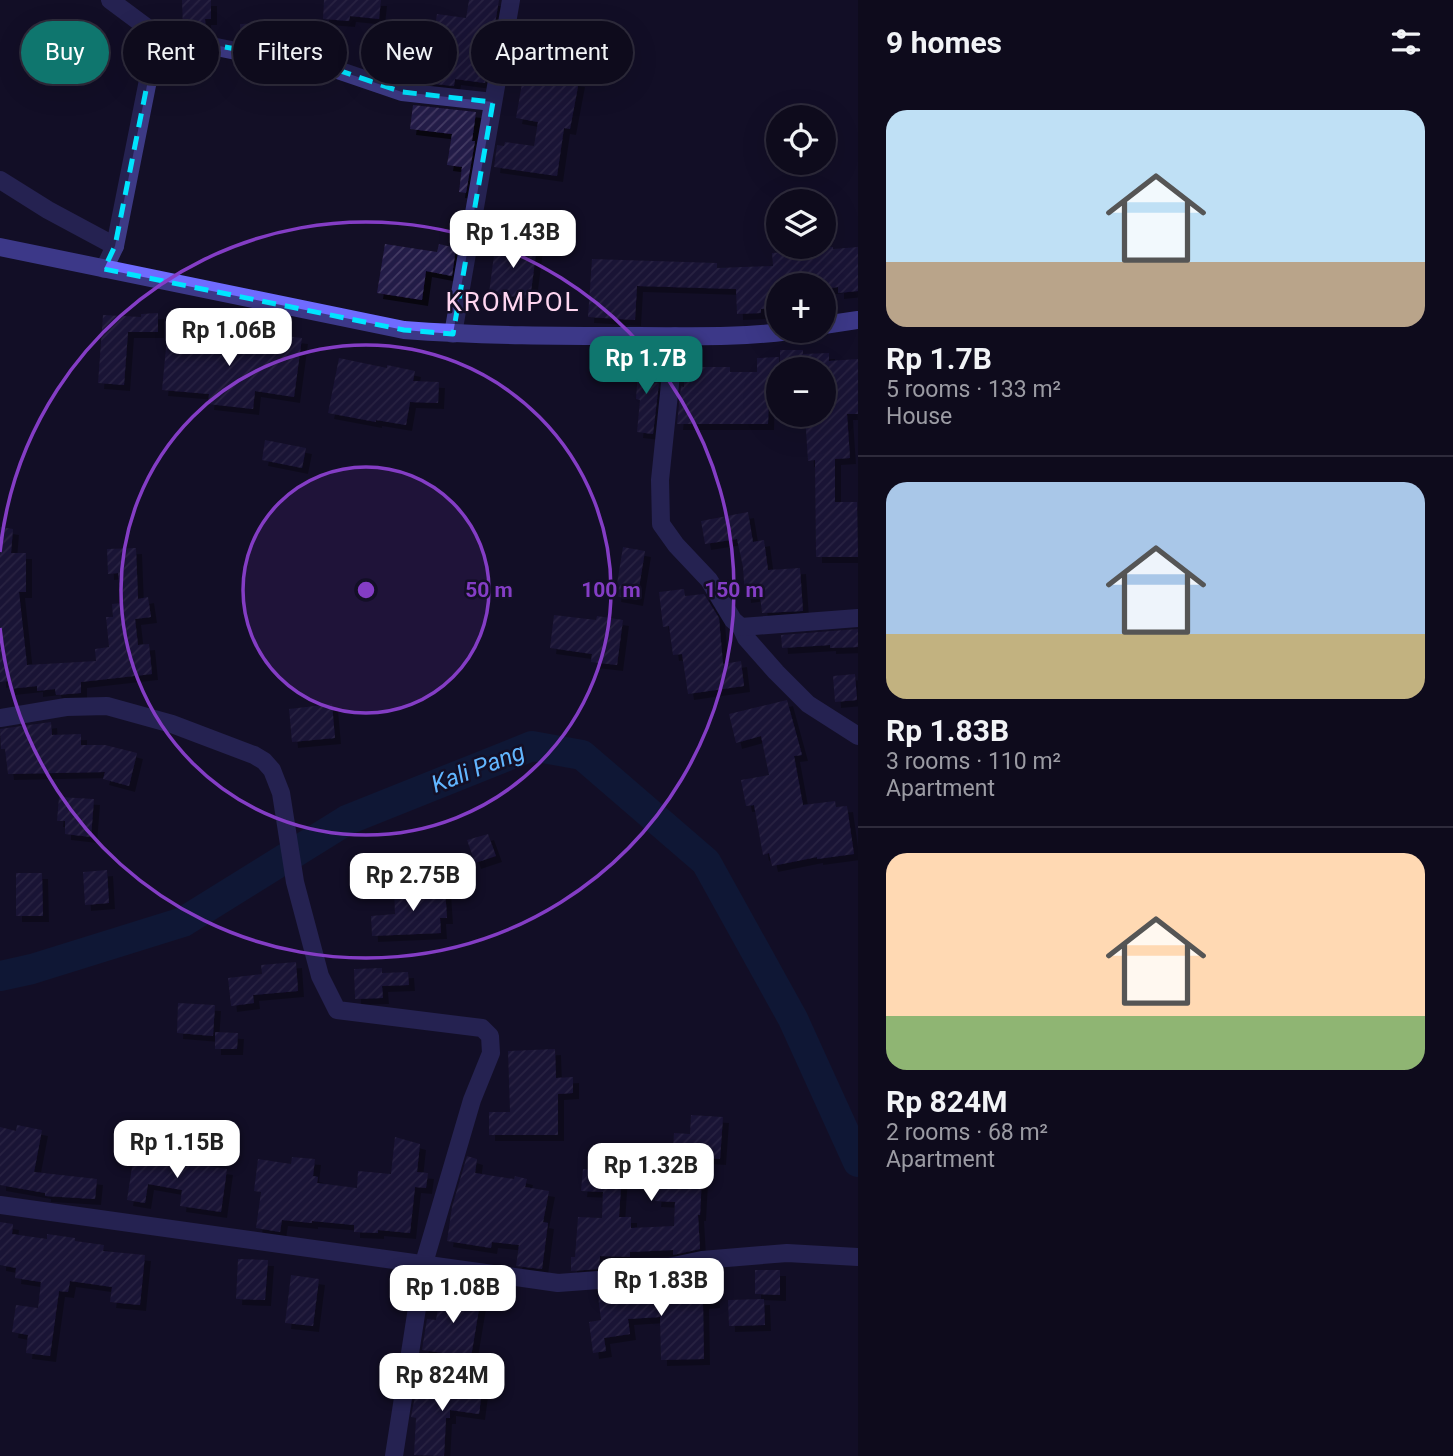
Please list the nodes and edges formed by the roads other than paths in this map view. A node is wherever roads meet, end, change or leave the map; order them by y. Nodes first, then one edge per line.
1 (110, 0) edge
2 (511, 0) edge
3 (138, 21) edge
4 (219, 48) edge
5 (147, 84) edge
6 (493, 102) junction
7 (0, 180) edge
8 (115, 246) junction
9 (0, 247) edge
10 (104, 269) junction
11 (858, 320) edge
12 (836, 323) edge
13 (766, 332) edge
14 (453, 334) junction
15 (675, 336) junction
16 (858, 618) edge
17 (741, 626) junction
18 (0, 719) edge
19 (858, 736) edge
20 (0, 1205) edge
21 (858, 1258) edge
22 (424, 1263) junction
23 (394, 1456) edge

1 - 3 street
2 - 6 street
4 - 6 street
5 - 8 street
6 - 14 street
7 - 8 street
8 - 10 street
9 - 10 street
10 - 14 street
11 - 12 street
13 - 15 street
14 - 15 street
15 - 17 street
16 - 17 street
17 - 19 street
18 - 22 street
20 - 22 street
21 - 22 street
22 - 23 street

